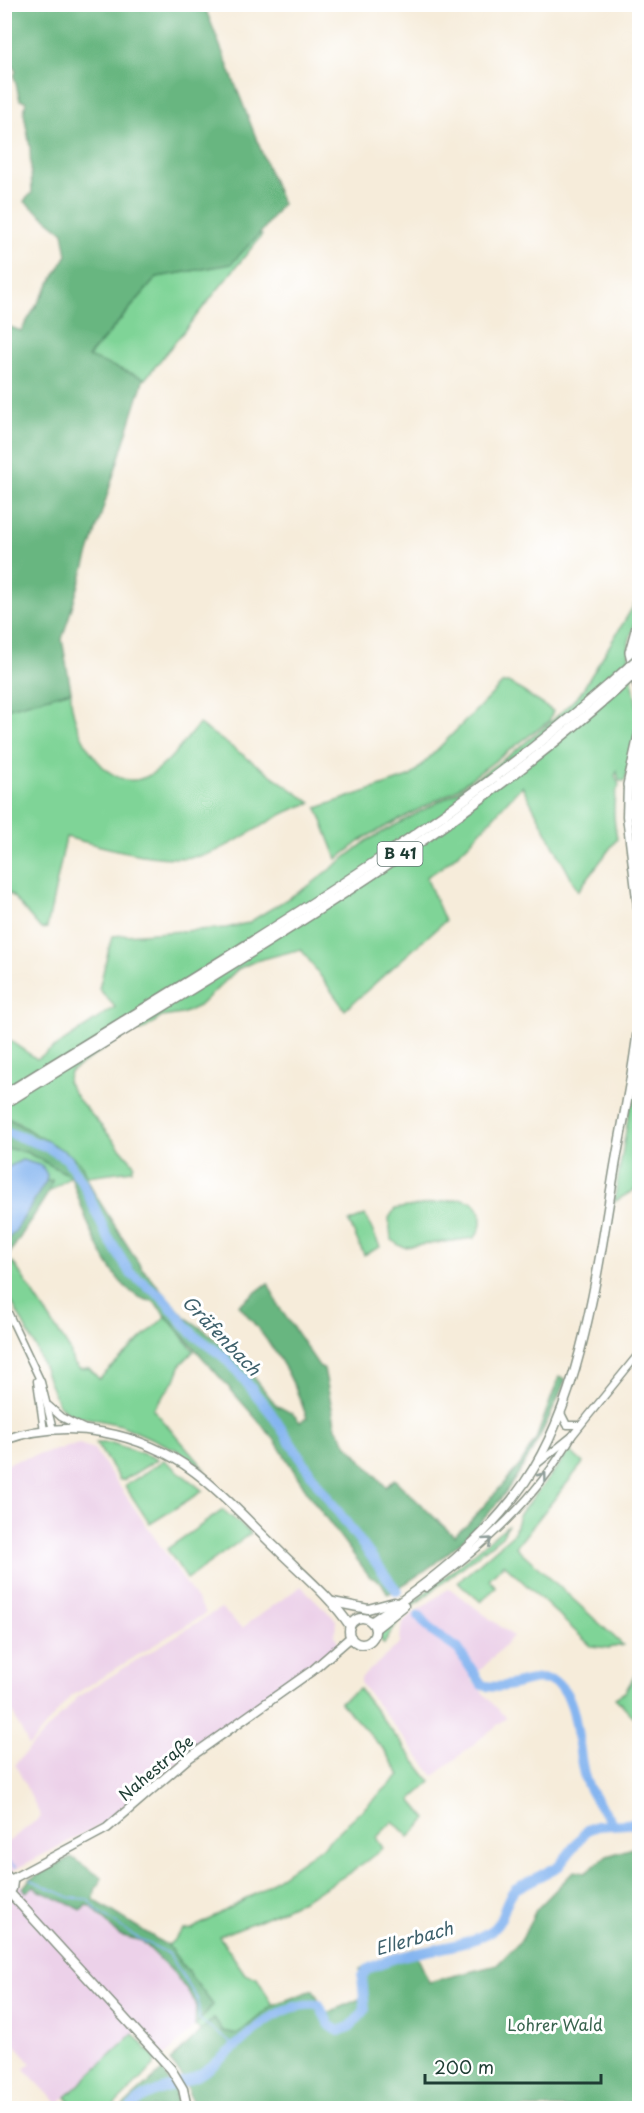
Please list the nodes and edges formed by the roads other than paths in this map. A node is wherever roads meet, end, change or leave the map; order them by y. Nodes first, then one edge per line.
1 (639, 616) edge
2 (639, 657) edge
3 (639, 668) edge
4 (612, 688) junction
5 (639, 694) edge
6 (639, 731) edge
7 (628, 785) joint
8 (639, 923) edge
9 (170, 995) junction
10 (639, 1009) edge
11 (4, 1095) edge
12 (4, 1104) edge
13 (4, 1304) edge
14 (639, 1352) edge
15 (34, 1365) junction
16 (48, 1406) junction
17 (561, 1413) junction
18 (581, 1425) junction
19 (48, 1430) junction
20 (88, 1430) junction
21 (572, 1436) junction
22 (4, 1440) edge
23 (536, 1465) junction
24 (473, 1543) junction
25 (426, 1584) junction
26 (320, 1591) junction
27 (333, 1602) junction
28 (353, 1623) junction
29 (373, 1625) junction
30 (354, 1640) junction
31 (8, 1876) edge
32 (7, 1893) edge
33 (187, 2109) edge

1 - 5 highway
2 - 4 highway, B 41, bridge
3 - 4 highway, B 41, bridge
4 - 9 highway, B 41
6 - 7 highway
7 - 8 main road
9 - 11 highway, B 41
9 - 12 highway, B 41
10 - 17 main road
13 - 15 street
14 - 18 street
15 - 16 street
15 - 19 street
16 - 19 street
16 - 20 street
17 - 18 street
17 - 23 main road
18 - 21 street
19 - 20 main road
19 - 22 main road
20 - 26 main road
21 - 23 street
25 -> 21 street
23 - 24 main road
24 - 25 main road
24 - 25 main road
25 - 27 main road
25 - 29 main road
26 - 27 main road
26 - 28 main road
27 - 28 main road
28 - 29 main road
28 - 30 main road
29 - 30 main road
30 - 31 main road, Nahestraße
31 - 32 main road
32 - 33 main road

